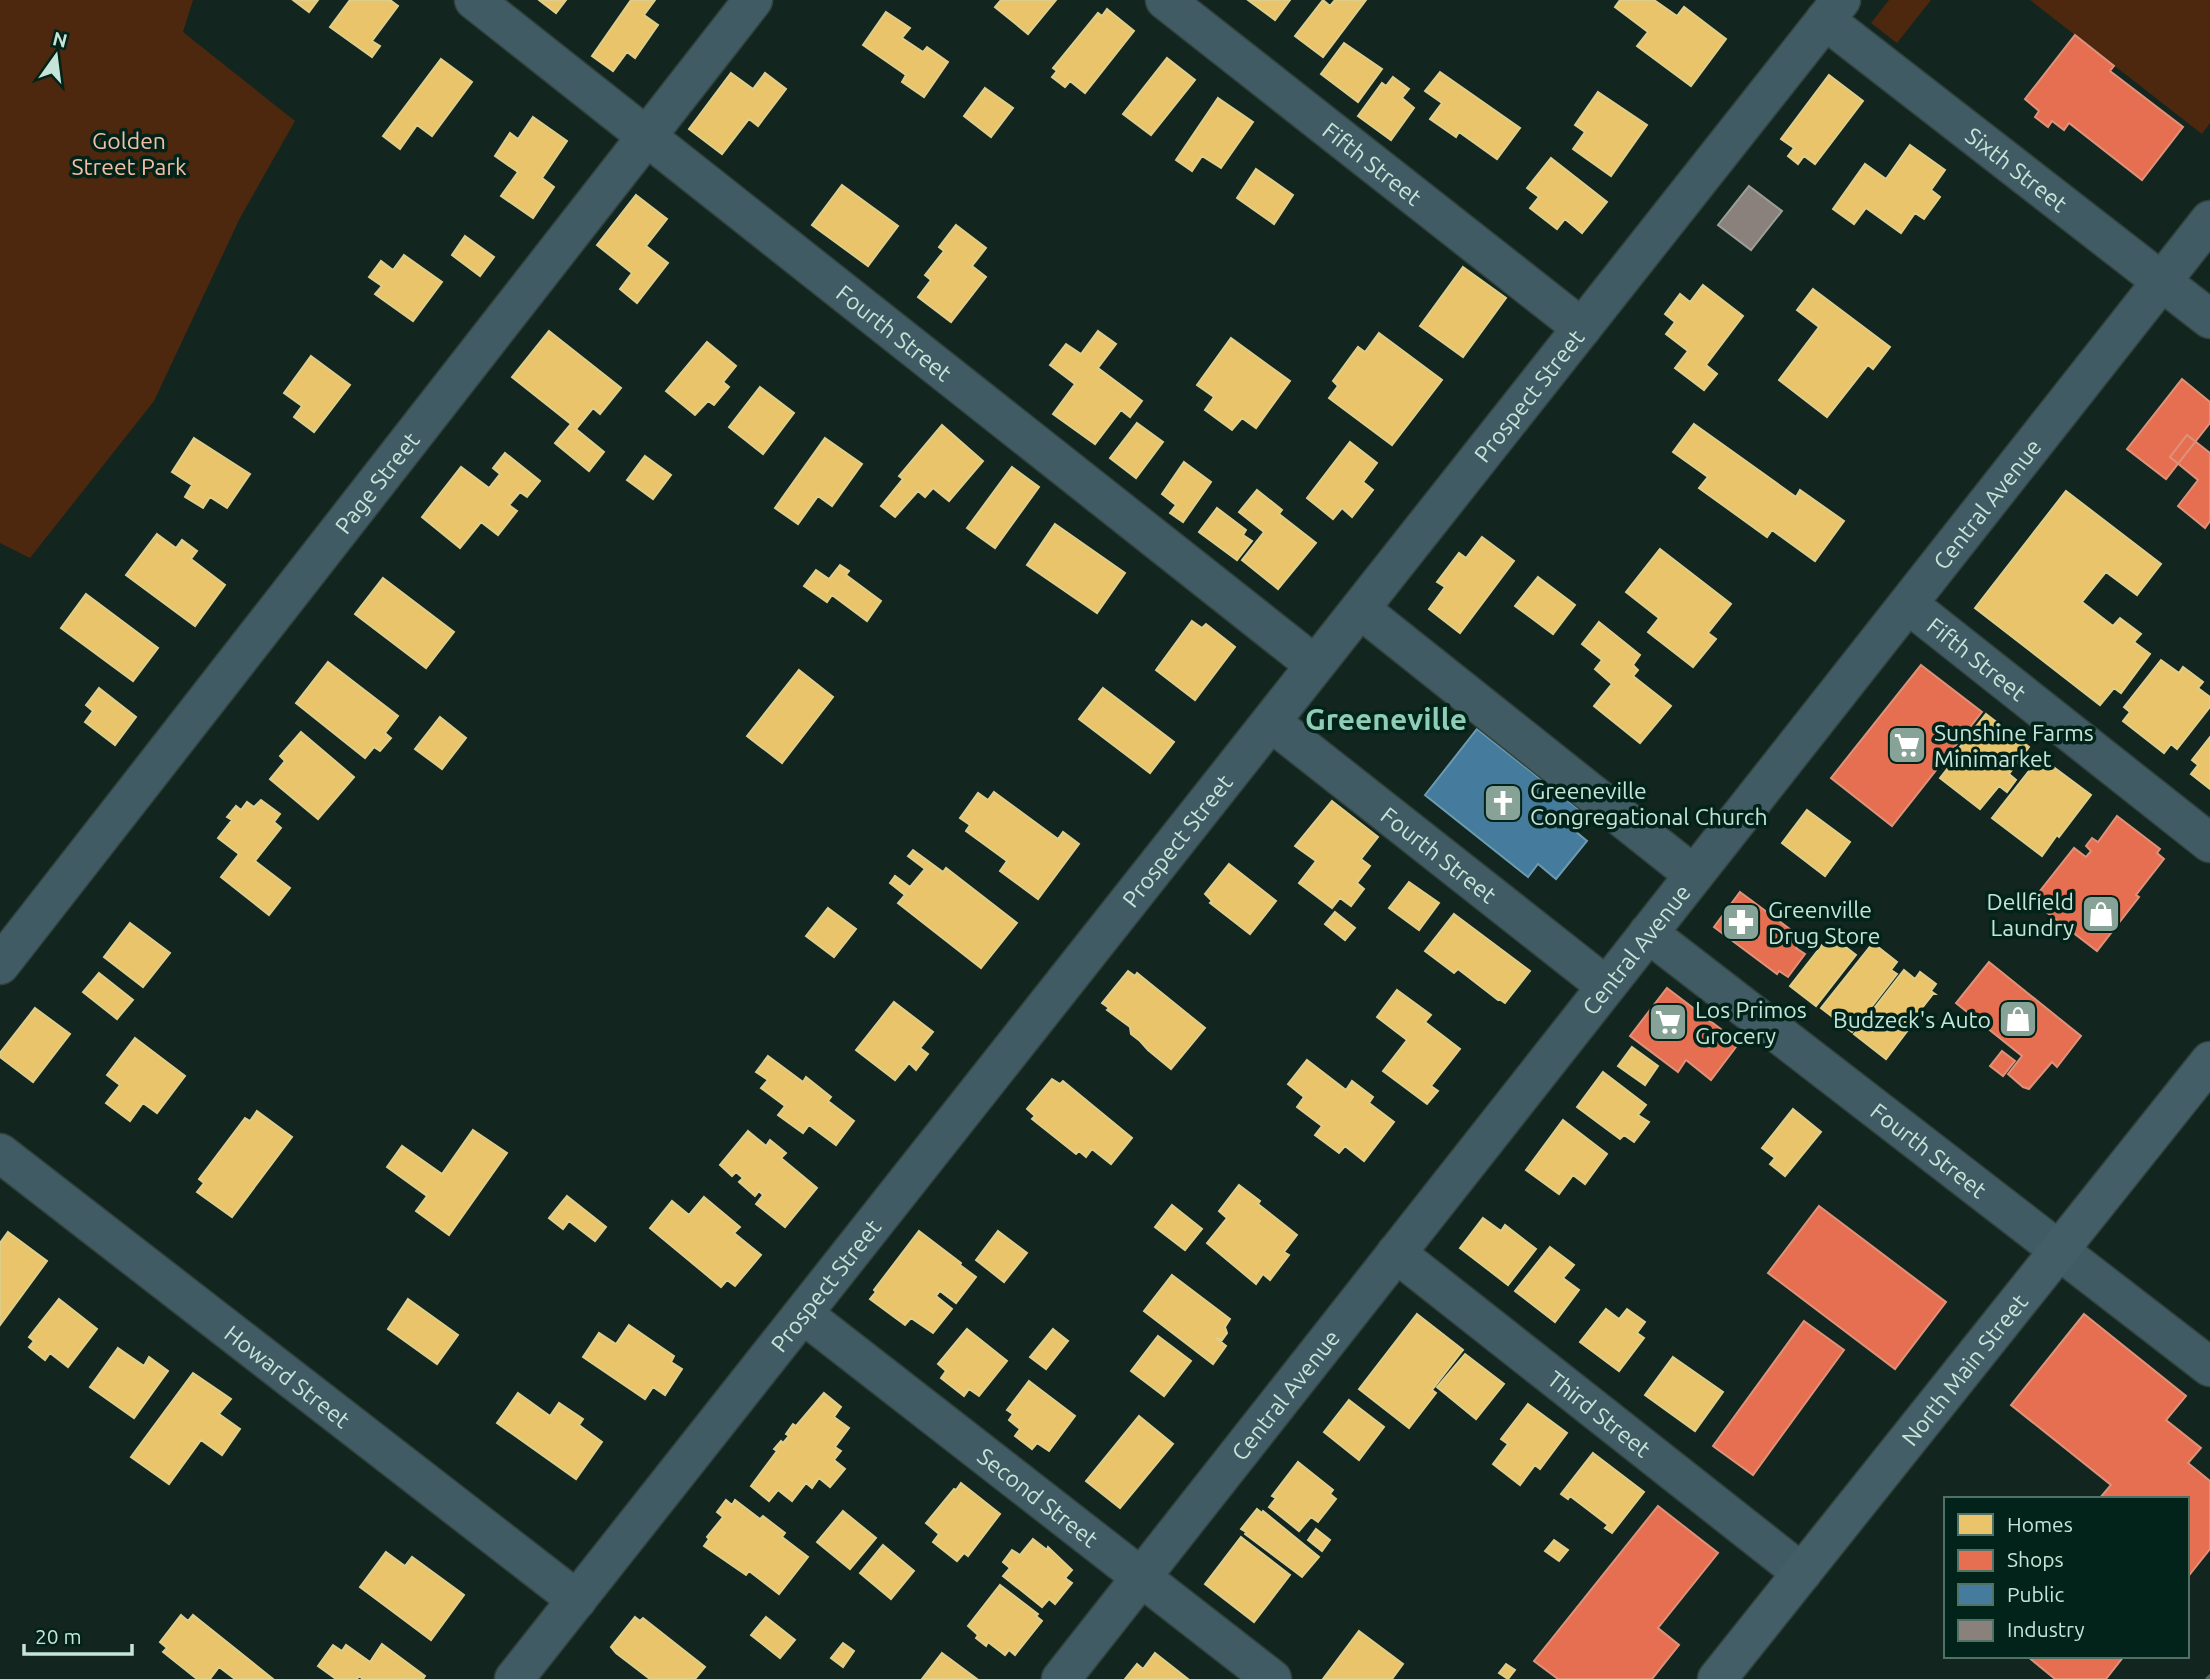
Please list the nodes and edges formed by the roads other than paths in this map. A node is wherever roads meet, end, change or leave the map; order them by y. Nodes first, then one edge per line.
1 (474, 0) edge
2 (753, 0) edge
3 (1165, 0) edge
4 (1833, 10) edge
5 (647, 136) junction
6 (2210, 220) edge
7 (2161, 282) junction
8 (2210, 319) edge
9 (1582, 328) junction
10 (1908, 604) junction
11 (1360, 609) junction
12 (1315, 665) junction
13 (1271, 722) junction
14 (2210, 843) edge
15 (1694, 875) junction
16 (1648, 933) junction
17 (0, 965) edge
18 (1606, 986) junction
19 (2210, 1061) edge
20 (0, 1153) edge
21 (2059, 1251) junction
22 (1396, 1253) junction
23 (803, 1314) junction
24 (2210, 1367) edge
25 (1802, 1573) junction
26 (1141, 1577) junction
27 (577, 1600) junction
28 (514, 1679) edge
29 (1061, 1679) edge
30 (1272, 1679) edge
31 (1717, 1679) edge

1 - 5 street, Fourth Street
2 - 5 street, Page Street
3 - 9 street, Fifth Street
4 - 7 street, Sixth Street
4 - 9 street, Prospect Street
5 - 12 street, Fourth Street
5 - 17 street, Page Street
6 - 7 street, Central Avenue
7 - 8 street, Sixth Street
7 - 10 street, Central Avenue
9 - 11 street, Prospect Street
10 - 14 street, Fifth Street
10 - 15 street, Central Avenue
11 - 12 street, Prospect Street
11 - 15 street
12 - 13 street, Prospect Street
13 - 18 street, Fourth Street
13 - 23 street, Prospect Street
15 - 16 street, Central Avenue
16 - 18 street, Central Avenue
16 - 21 street, Fourth Street
18 - 22 street, Central Avenue
19 - 21 main road, North Main Street
20 - 27 street, Howard Street
21 - 24 street, Fourth Street
21 - 25 main road, North Main Street
22 - 25 street, Third Street
22 - 26 street, Central Avenue
23 - 26 street, Second Street
23 - 27 street, Prospect Street
25 - 31 main road, North Main Street
26 - 29 street, Central Avenue
26 - 30 street, Second Street
27 - 28 street, Prospect Street

